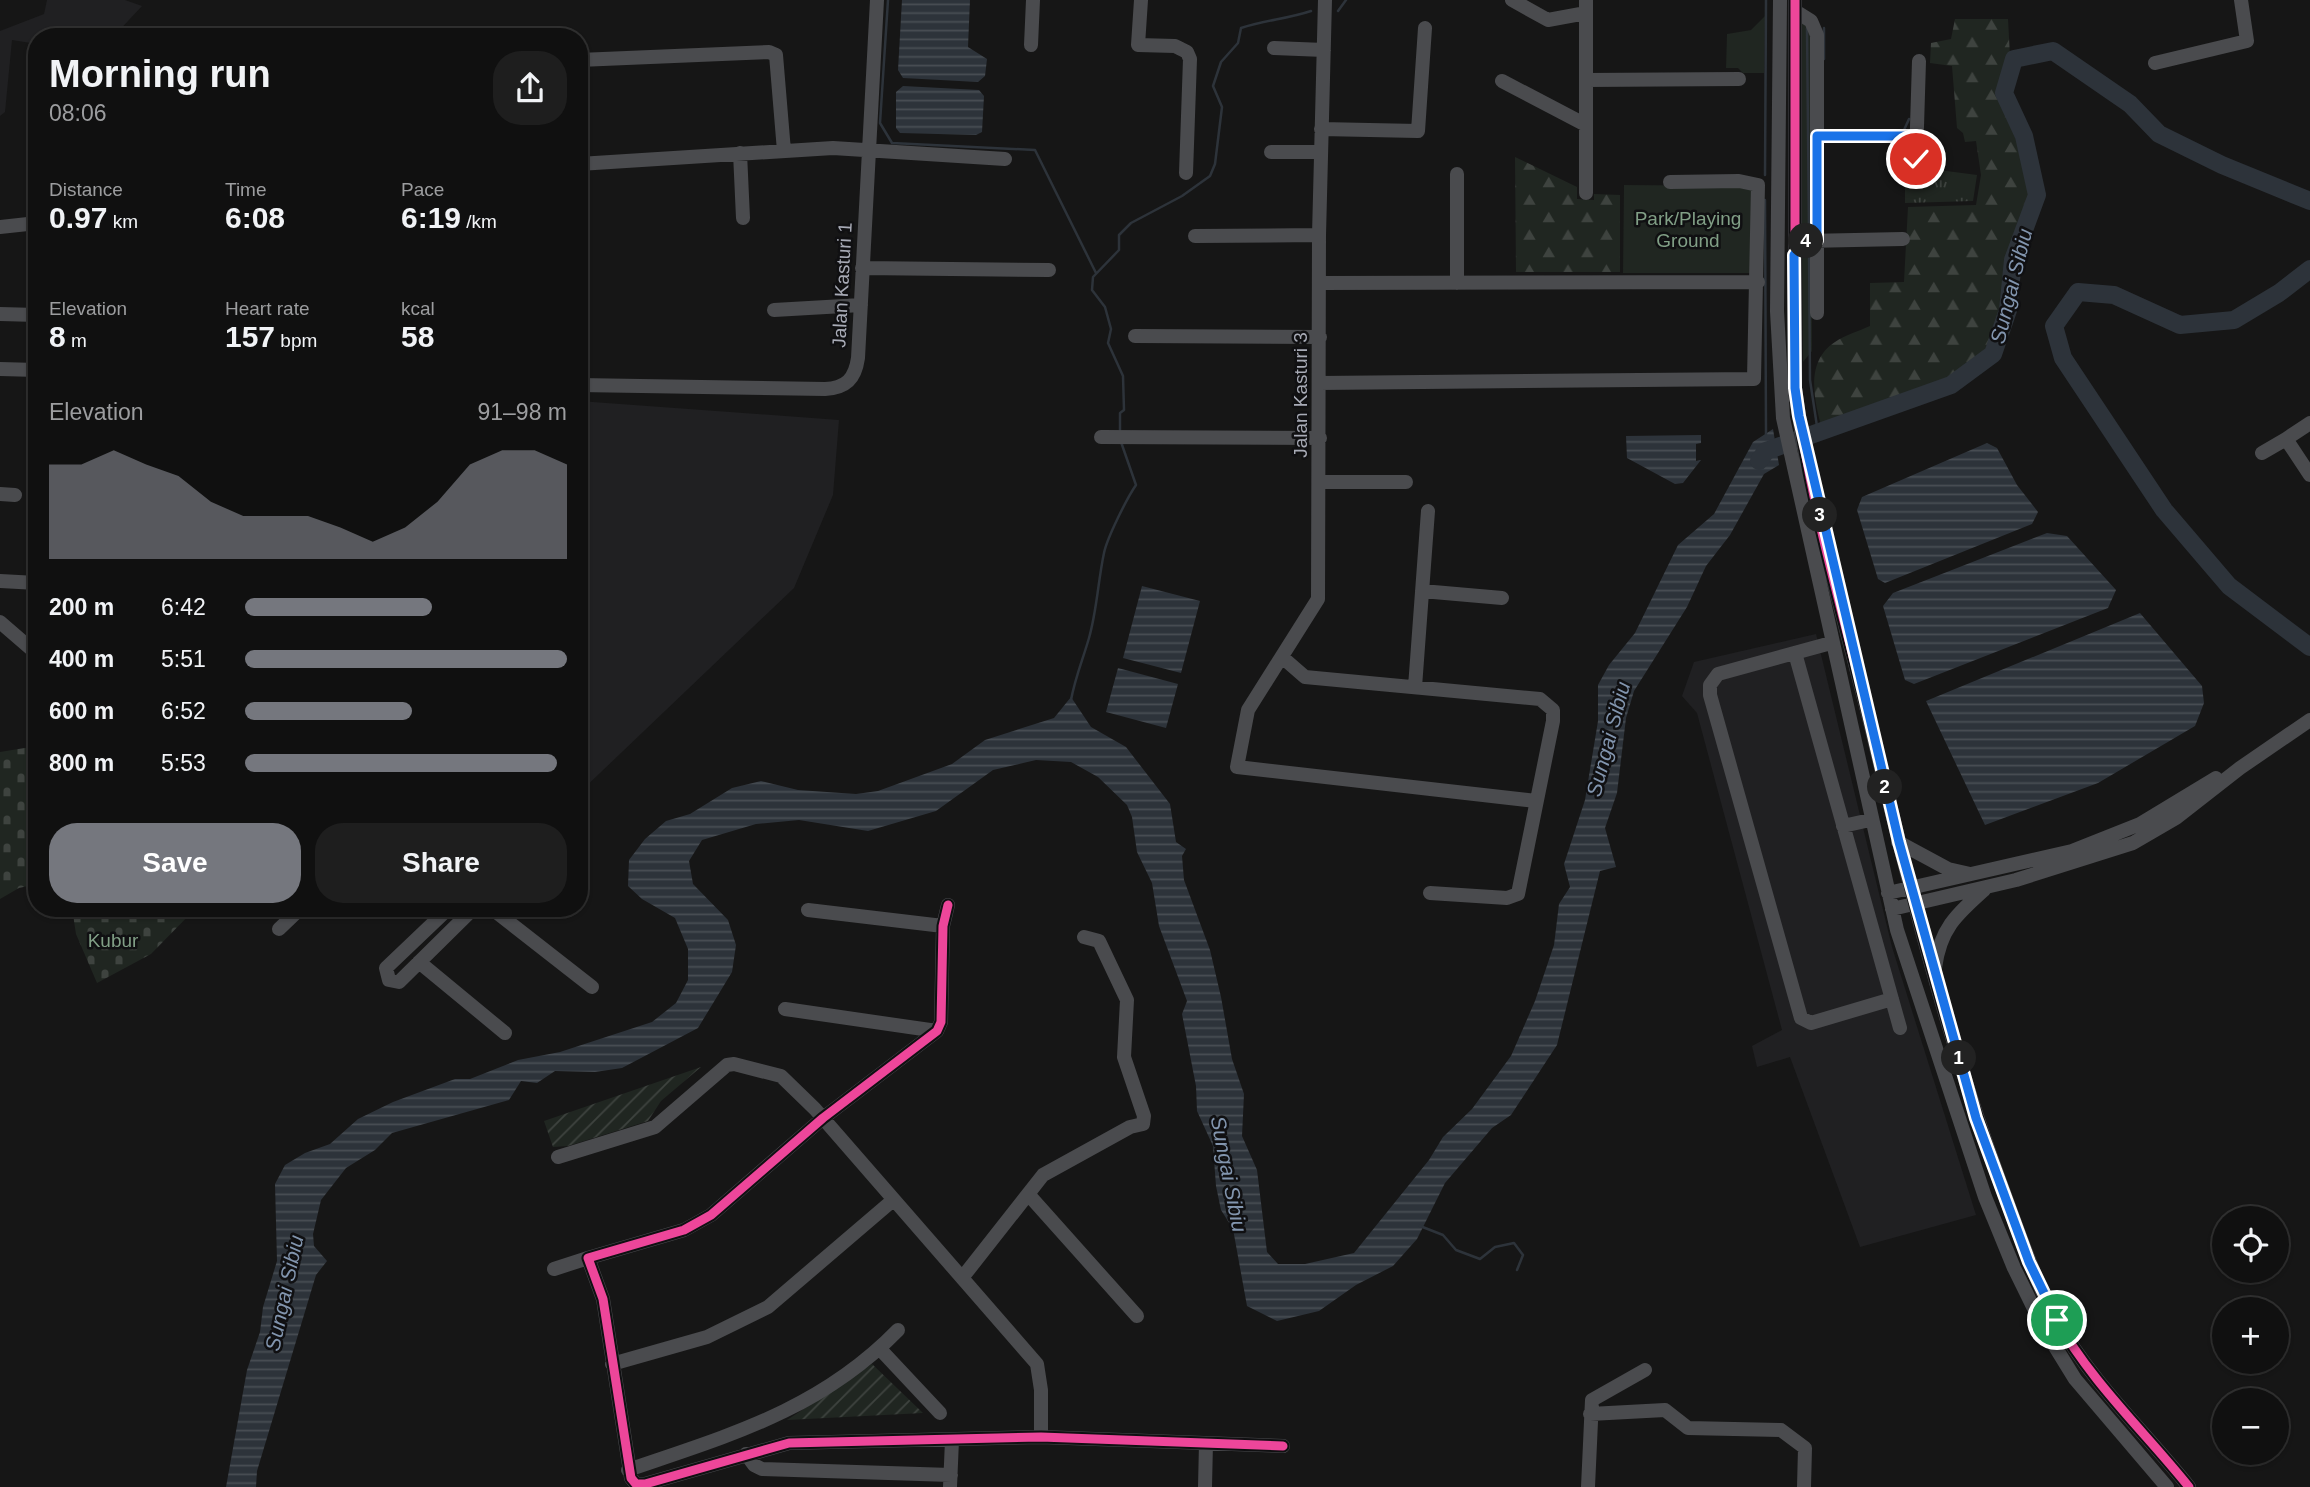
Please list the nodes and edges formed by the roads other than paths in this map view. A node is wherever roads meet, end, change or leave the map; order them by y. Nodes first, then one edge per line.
1 (877, 0) edge
2 (1033, 0) edge
3 (1141, 0) edge
4 (1325, 0) edge
5 (1780, 0) edge
6 (2241, 0) edge
7 (1516, 1) edge
8 (1795, 5) edge
9 (1586, 6) edge
10 (1425, 28) dead end
11 (1031, 45) dead end
12 (1274, 48) dead end
13 (1324, 50) junction
14 (588, 60) edge
15 (1919, 61) dead end
16 (2155, 63) dead end
17 (1740, 79) dead end
18 (1586, 80) junction
19 (1502, 82) dead end
20 (1586, 125) junction
21 (1321, 129) junction
22 (1817, 136) junction
23 (1915, 136) junction
24 (784, 151) junction
25 (868, 151) junction
26 (1271, 152) dead end
27 (1321, 152) junction
28 (740, 153) junction
29 (1005, 159) dead end
30 (1916, 159) dead end
31 (588, 163) edge
32 (1186, 173) dead end
33 (1457, 174) dead end
34 (1670, 182) dead end
35 (1794, 185) junction
36 (1758, 186) junction
37 (1779, 186) junction
38 (1586, 193) dead end
39 (743, 218) dead end
40 (28, 224) edge
41 (0, 227) edge
42 (1319, 235) junction
43 (1195, 236) dead end
44 (1903, 239) dead end
45 (1817, 240) junction
46 (1794, 255) junction
47 (862, 268) junction
48 (1049, 270) dead end
49 (1758, 282) junction
50 (1457, 283) junction
51 (1319, 284) junction
52 (861, 305) junction
53 (774, 310) dead end
54 (1816, 313) dead end
55 (0, 314) edge
56 (28, 316) edge
57 (1135, 336) dead end
58 (1320, 337) junction
59 (0, 369) edge
60 (28, 370) edge
61 (1320, 383) junction
62 (588, 385) edge
63 (2310, 423) edge
64 (1101, 437) dead end
65 (1320, 438) junction
66 (2286, 439) junction
67 (2262, 453) dead end
68 (2310, 475) edge
69 (1320, 482) junction
70 (1406, 482) dead end
71 (1809, 505) junction
72 (1428, 511) dead end
73 (0, 581) edge
74 (28, 583) edge
75 (1422, 591) junction
76 (1502, 598) dead end
77 (0, 622) edge
78 (1831, 643) junction
79 (28, 646) edge
80 (1795, 653) junction
81 (1282, 657) junction
82 (1415, 687) junction
83 (2310, 720) edge
84 (2240, 768) junction
85 (1536, 801) junction
86 (1870, 820) junction
87 (1843, 826) junction
88 (1899, 842) junction
89 (1972, 875) junction
90 (1988, 887) junction
91 (1430, 892) dead end
92 (1888, 893) junction
93 (1913, 896) junction
94 (948, 905) dead end
95 (1892, 909) junction
96 (808, 910) dead end
97 (292, 917) edge
98 (440, 917) edge
99 (465, 917) edge
100 (503, 917) edge
101 (943, 926) junction
102 (279, 929) dead end
103 (1084, 937) dead end
104 (419, 962) junction
105 (1934, 974) junction
106 (593, 987) dead end
107 (1892, 999) junction
108 (785, 1009) dead end
109 (1900, 1028) dead end
110 (937, 1031) junction
111 (505, 1033) dead end
112 (823, 1118) junction
113 (558, 1157) dead end
114 (1028, 1195) junction
115 (892, 1201) junction
116 (588, 1258) junction
117 (554, 1269) dead end
118 (962, 1278) junction
119 (1138, 1316) dead end
120 (898, 1330) dead end
121 (880, 1349) junction
122 (612, 1364) junction
123 (1645, 1370) dead end
124 (940, 1413) dead end
125 (1590, 1414) junction
126 (1041, 1437) junction
127 (952, 1440) junction
128 (1206, 1443) junction
129 (1283, 1446) dead end
130 (746, 1454) junction
131 (628, 1470) junction
132 (951, 1481) edge
133 (1206, 1487) edge
134 (1588, 1487) edge
135 (1804, 1487) edge
136 (2167, 1487) edge
137 (2189, 1487) edge

1 - 25 street, Jalan Kasturi 1
2 - 11 street
3 - 32 street
4 - 13 street, Jalan Kasturi 3
5 - 37 street
6 - 16 street
7 - 9 street
8 - 22 street
8 - 35 street
9 - 18 street
10 - 21 street
12 - 13 street
13 - 21 street, Jalan Kasturi 3
14 - 24 street
15 - 23 street
17 - 18 street
18 - 20 street
19 - 20 street
20 - 38 street
21 - 27 street, Jalan Kasturi 3
22 - 23 street
22 - 45 street
23 - 30 street
24 - 25 street
24 - 28 street
25 - 29 street
25 - 47 street, Jalan Kasturi 1
26 - 27 street
27 - 42 street, Jalan Kasturi 3
28 - 31 street
28 - 39 street
33 - 50 street
34 - 36 street
35 - 37 street
35 - 46 street
36 - 37 street
36 - 49 street
37 - 71 street
40 - 41 street
42 - 43 street
42 - 51 street, Jalan Kasturi 3
44 - 45 street
45 - 46 street
45 - 54 street
46 - 71 street
47 - 48 street
47 - 52 street, Jalan Kasturi 1
49 - 50 street
49 - 61 street
50 - 51 street
51 - 58 street, Jalan Kasturi 3
52 - 53 street
52 - 62 street, Jalan Kasturi 1
55 - 56 street
57 - 58 street
58 - 61 street, Jalan Kasturi 3
59 - 60 street
61 - 65 street, Jalan Kasturi 3
63 - 66 street
64 - 65 street
65 - 69 street, Jalan Kasturi 3
66 - 67 street
66 - 68 street
69 - 70 street
69 - 81 street, Jalan Kasturi 3
71 - 78 street
71 - 88 street
72 - 75 street
73 - 74 street
75 - 76 street
75 - 82 street
77 - 79 street
78 - 80 street
78 - 86 street
80 - 87 street
80 - 107 street
81 - 82 street
81 - 85 street, Jalan Kasturi 3
82 - 85 street
83 - 84 street
84 - 89 street
84 - 90 street
85 - 91 street
86 - 87 street
86 - 92 street
87 - 107 street
88 - 89 street
88 - 93 street
89 - 93 street
90 - 93 street
90 - 105 street
92 - 93 street
92 - 95 street
93 - 95 street
93 - 105 street
94 - 101 street
95 - 136 street
96 - 101 street
97 - 102 street
98 - 104 street
99 - 104 street
100 - 106 street
101 - 110 street
103 - 114 street
104 - 111 street
105 - 137 street
107 - 109 street
108 - 110 street
110 - 112 street
112 - 113 street
112 - 115 street
112 - 116 street
114 - 118 street
114 - 119 street
115 - 118 street
115 - 122 street
116 - 117 street
116 - 122 street
118 - 126 street
120 - 121 street
121 - 124 street
121 - 131 street
122 - 131 street
123 - 125 street
125 - 134 street
125 - 135 street
126 - 127 street
126 - 128 street
127 - 130 street
127 - 132 street
128 - 129 street
128 - 133 street
130 - 131 street
130 - 132 street

